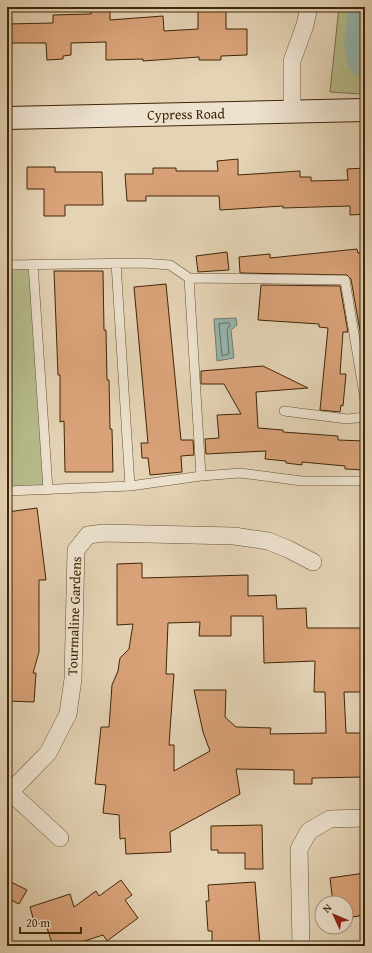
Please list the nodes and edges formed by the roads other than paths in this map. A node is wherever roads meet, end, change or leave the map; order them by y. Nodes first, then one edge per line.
1 (309, 7) edge
2 (365, 110) edge
3 (292, 112) junction
4 (7, 118) edge
5 (116, 263) junction
6 (33, 264) junction
7 (7, 265) edge
8 (189, 278) junction
9 (365, 400) edge
10 (284, 411) dead end
11 (365, 417) edge
12 (201, 476) junction
13 (365, 481) edge
14 (130, 486) junction
15 (48, 490) junction
16 (7, 491) edge
17 (313, 562) dead end
18 (9, 794) edge
19 (365, 818) edge
20 (60, 838) dead end
21 (301, 946) edge

1 - 3 street
2 - 3 street, Cypress Road
3 - 4 street, Cypress Road
5 - 6 lane
5 - 8 lane
5 - 14 lane
6 - 7 lane
6 - 15 lane
8 - 9 lane
8 - 12 lane
10 - 11 lane
12 - 13 lane
12 - 14 lane
14 - 15 lane
15 - 16 lane
17 - 18 street, Tourmaline Gardens
18 - 20 street, Tourmaline Gardens
19 - 21 street

